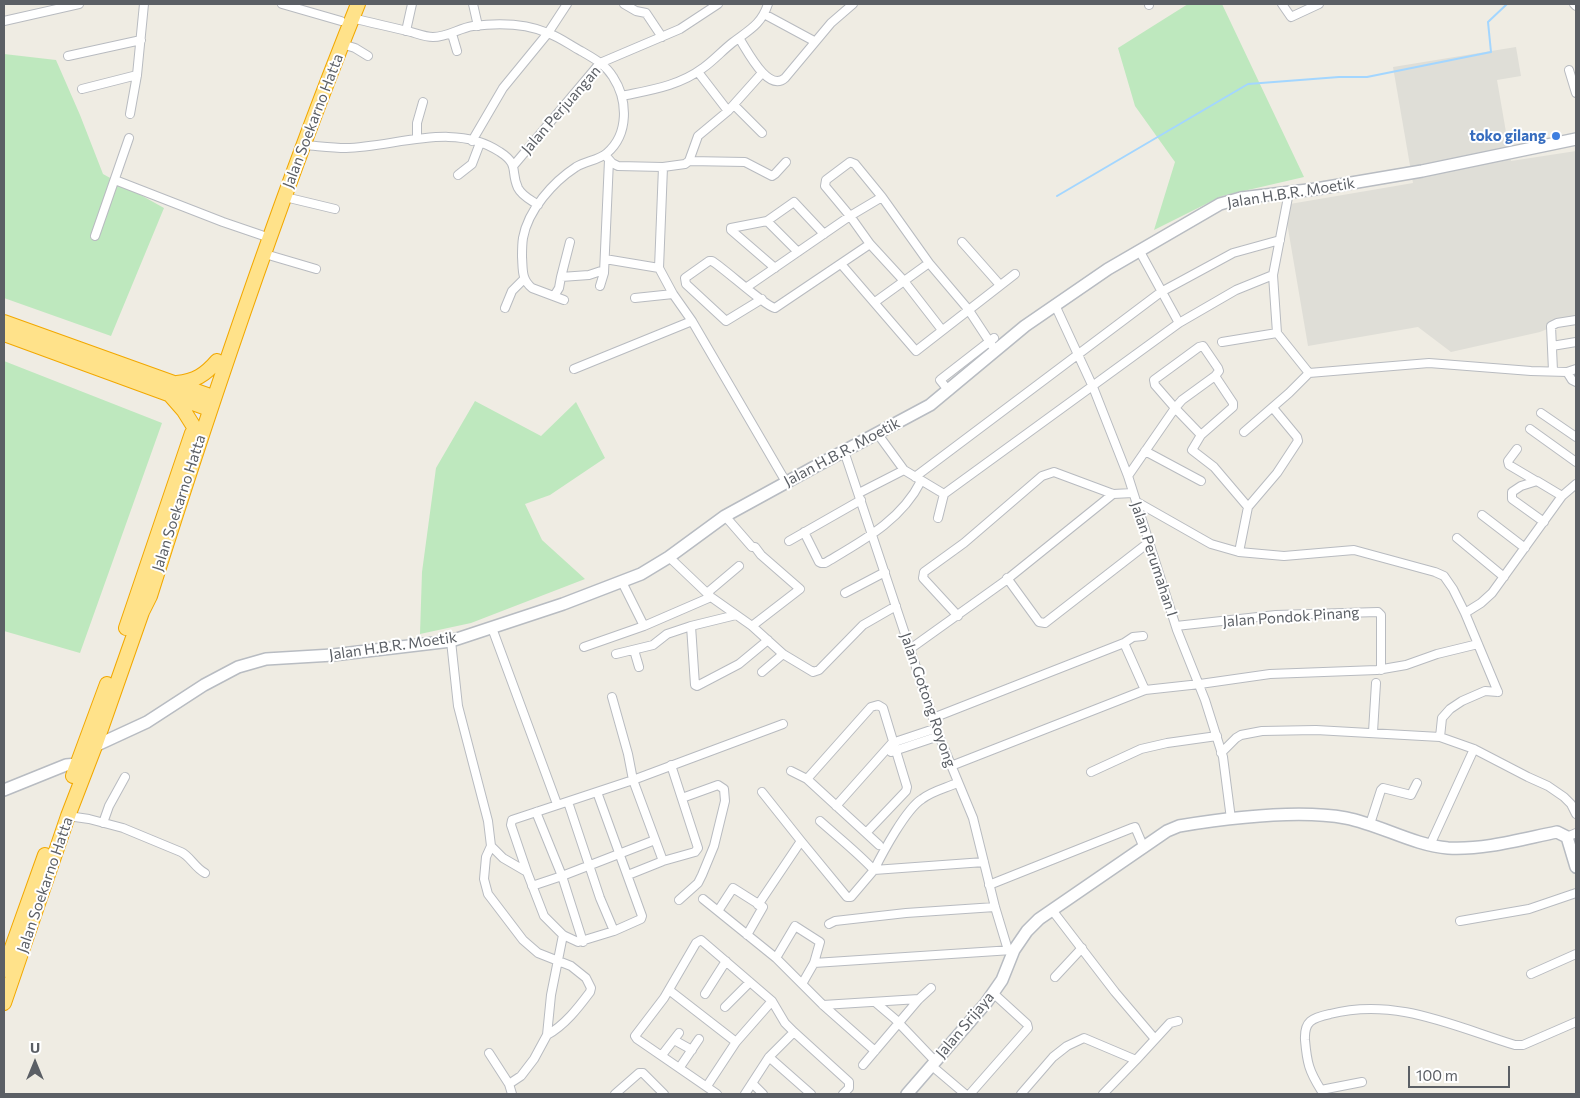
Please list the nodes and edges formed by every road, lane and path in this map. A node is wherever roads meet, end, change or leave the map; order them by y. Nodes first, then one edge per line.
1 (79, 4) edge
2 (144, 4) edge
3 (282, 4) edge
4 (348, 4) edge
5 (358, 4) edge
6 (412, 4) edge
7 (473, 4) edge
8 (567, 4) edge
9 (624, 4) edge
10 (718, 4) edge
11 (768, 4) edge
12 (853, 4) edge
13 (1282, 4) edge
14 (1319, 4) edge
15 (764, 14) junction
16 (347, 20) junction
17 (4, 21) edge
18 (478, 26) junction
19 (406, 31) junction
20 (548, 33) junction
21 (452, 34) junction
22 (662, 37) junction
23 (739, 38) junction
24 (141, 40) junction
25 (814, 41) junction
26 (342, 44) junction
27 (457, 51) dead end
28 (68, 56) dead end
29 (368, 56) dead end
30 (600, 63) junction
31 (1569, 70) dead end
32 (698, 72) junction
33 (762, 73) junction
34 (137, 75) junction
35 (82, 89) dead end
36 (1576, 92) edge
37 (622, 96) junction
38 (423, 102) dead end
39 (734, 105) junction
40 (728, 111) junction
41 (130, 114) dead end
42 (762, 132) dead end
43 (129, 138) dead end
44 (417, 139) junction
45 (1576, 139) edge
46 (476, 142) junction
47 (304, 145) junction
48 (607, 158) junction
49 (689, 161) junction
50 (786, 162) dead end
51 (514, 164) junction
52 (663, 167) junction
53 (458, 175) dead end
54 (115, 180) junction
55 (1290, 192) junction
56 (285, 197) junction
57 (882, 197) junction
58 (538, 205) junction
59 (335, 209) dead end
60 (850, 216) junction
61 (767, 221) junction
62 (824, 234) junction
63 (95, 236) dead end
64 (264, 236) junction
65 (1280, 240) junction
66 (570, 242) dead end
67 (962, 242) dead end
68 (870, 244) junction
69 (1139, 250) junction
70 (798, 252) junction
71 (265, 254) junction
72 (605, 259) junction
73 (929, 263) junction
74 (841, 264) junction
75 (659, 268) junction
76 (776, 268) junction
77 (316, 270) dead end
78 (604, 270) junction
79 (1015, 274) dead end
80 (1273, 275) junction
81 (561, 277) junction
82 (524, 279) junction
83 (904, 281) junction
84 (1000, 285) junction
85 (600, 286) dead end
86 (747, 287) junction
87 (1161, 292) junction
88 (673, 294) junction
89 (554, 296) junction
90 (635, 298) dead end
91 (762, 299) junction
92 (564, 300) dead end
93 (874, 302) junction
94 (1055, 305) junction
95 (505, 308) dead end
96 (968, 309) junction
97 (1576, 320) edge
98 (692, 321) junction
99 (4, 322) edge
100 (1179, 323) junction
101 (942, 330) junction
102 (4, 334) edge
103 (1277, 334) junction
104 (1222, 342) dead end
105 (1576, 342) edge
106 (994, 344) junction
107 (1552, 346) junction
108 (1078, 356) junction
109 (217, 361) junction
110 (574, 369) dead end
111 (1576, 369) edge
112 (1553, 371) junction
113 (1567, 372) junction
114 (1308, 373) junction
115 (1215, 376) junction
116 (1576, 382) edge
117 (1093, 387) junction
118 (172, 389) junction
119 (207, 402) junction
120 (1174, 408) junction
121 (1273, 408) junction
122 (1541, 413) dead end
123 (194, 427) junction
124 (1530, 428) dead end
125 (1244, 432) dead end
126 (877, 433) junction
127 (1201, 435) junction
128 (1576, 437) edge
129 (1517, 449) dead end
130 (844, 451) junction
131 (1145, 451) junction
132 (1576, 462) edge
133 (904, 470) junction
134 (1128, 476) junction
135 (918, 479) junction
136 (1202, 481) dead end
137 (1536, 481) junction
138 (786, 482) junction
139 (1576, 484) edge
140 (1133, 493) junction
141 (944, 494) junction
142 (1113, 494) junction
143 (860, 496) junction
144 (1562, 496) junction
145 (1136, 502) junction
146 (1248, 507) junction
147 (1482, 515) dead end
148 (725, 516) junction
149 (938, 518) dead end
150 (1544, 522) junction
151 (804, 532) junction
152 (873, 535) junction
153 (1457, 538) dead end
154 (789, 541) dead end
155 (1148, 542) junction
156 (1525, 548) junction
157 (1239, 552) junction
158 (669, 557) junction
159 (739, 566) dead end
160 (885, 572) junction
161 (1007, 578) junction
162 (1504, 578) junction
163 (622, 582) junction
164 (845, 593) dead end
165 (709, 595) junction
166 (896, 606) junction
167 (1465, 613) junction
168 (736, 615) junction
169 (958, 616) junction
170 (644, 626) junction
171 (691, 626) junction
172 (752, 626) junction
173 (1176, 626) junction
174 (492, 628) junction
175 (1143, 636) dead end
176 (768, 640) junction
177 (451, 641) junction
178 (1124, 643) junction
179 (1478, 644) junction
180 (584, 647) dead end
181 (910, 649) junction
182 (634, 650) junction
183 (616, 654) dead end
184 (783, 654) junction
185 (639, 667) dead end
186 (1381, 670) junction
187 (762, 672) dead end
188 (1376, 683) dead end
189 (1200, 684) junction
190 (1144, 690) junction
191 (612, 697) dead end
192 (933, 718) junction
193 (783, 724) dead end
194 (938, 732) junction
195 (1373, 732) junction
196 (1217, 736) junction
197 (1440, 737) junction
198 (95, 746) junction
199 (894, 747) junction
200 (1474, 749) junction
201 (1221, 753) junction
202 (78, 764) junction
203 (671, 765) junction
204 (951, 766) junction
205 (791, 770) dead end
206 (1091, 772) dead end
207 (125, 777) dead end
208 (807, 779) junction
209 (633, 780) junction
210 (958, 783) junction
211 (1417, 783) dead end
212 (4, 790) edge
213 (597, 792) junction
214 (762, 792) dead end
215 (682, 798) junction
216 (568, 802) junction
217 (557, 804) junction
218 (836, 806) junction
219 (536, 812) junction
220 (1576, 814) edge
221 (68, 816) junction
222 (1231, 820) junction
223 (820, 821) dead end
224 (103, 823) junction
225 (1370, 824) junction
226 (866, 833) junction
227 (1572, 835) edge
228 (655, 840) junction
229 (800, 841) junction
230 (1430, 844) junction
231 (879, 845) dead end
232 (491, 846) junction
233 (1144, 848) junction
234 (620, 854) junction
235 (663, 861) junction
236 (984, 862) junction
237 (590, 865) junction
238 (1576, 867) edge
239 (874, 870) junction
240 (527, 872) junction
241 (205, 873) dead end
242 (628, 875) junction
243 (562, 876) junction
244 (989, 884) junction
245 (532, 886) junction
246 (1576, 893) edge
247 (702, 899) dead end
248 (679, 900) dead end
249 (758, 905) junction
250 (995, 907) junction
251 (1052, 910) junction
252 (718, 911) junction
253 (1460, 920) dead end
254 (829, 924) dead end
255 (614, 931) junction
256 (563, 935) junction
257 (747, 935) junction
258 (584, 942) junction
259 (1082, 948) junction
260 (1011, 950) junction
261 (1576, 954) edge
262 (776, 958) junction
263 (726, 961) junction
264 (559, 962) junction
265 (814, 963) junction
266 (4, 970) edge
267 (1531, 974) dead end
268 (1054, 977) dead end
269 (750, 982) junction
270 (802, 984) junction
271 (931, 988) dead end
272 (669, 990) junction
273 (993, 993) junction
274 (705, 994) dead end
275 (919, 999) junction
276 (772, 1001) junction
277 (875, 1002) junction
278 (4, 1003) edge
279 (823, 1005) junction
280 (725, 1006) dead end
281 (1178, 1021) dead end
282 (1576, 1022) edge
283 (898, 1024) junction
284 (794, 1032) junction
285 (679, 1033) dead end
286 (547, 1035) junction
287 (699, 1039) dead end
288 (1156, 1039) junction
289 (674, 1040) junction
290 (736, 1042) junction
291 (692, 1050) junction
292 (875, 1050) junction
293 (489, 1053) dead end
294 (662, 1055) junction
295 (769, 1057) junction
296 (1136, 1060) junction
297 (933, 1064) junction
298 (863, 1065) dead end
299 (680, 1067) junction
300 (1362, 1082) dead end
301 (752, 1083) junction
302 (509, 1084) junction
303 (708, 1086) junction
304 (1322, 1092) edge
305 (512, 1094) edge
306 (615, 1094) edge
307 (664, 1094) edge
308 (717, 1094) edge
309 (745, 1094) edge
310 (763, 1094) edge
311 (811, 1094) edge
312 (844, 1094) edge
313 (907, 1094) edge
314 (965, 1094) edge
315 (970, 1094) edge
316 (1021, 1094) edge
317 (1103, 1094) edge

1 - 17 street
2 - 24 street
3 - 16 street
4 - 16 highway, Jalan Soekarno Hatta
5 - 16 highway, Jalan Soekarno Hatta
6 - 19 street
7 - 18 street
8 - 20 street
9 - 22 street
10 - 22 street, Jalan Perjuangan
11 - 15 street
12 - 25 street
13 - 14 street
15 - 23 street
15 - 25 street
16 - 19 street
16 - 26 highway, Jalan Soekarno Hatta
16 - 64 highway, Jalan Soekarno Hatta
18 - 20 street
18 - 21 street
19 - 21 street
20 - 30 street
20 - 46 street
21 - 27 street
22 - 30 street, Jalan Perjuangan
23 - 32 street
23 - 33 street
24 - 28 street
24 - 34 street
25 - 33 street
26 - 29 street
26 - 47 highway, Jalan Soekarno Hatta
30 - 37 street
30 - 51 street, Jalan Perjuangan
31 - 36 street
32 - 37 street
32 - 40 street
33 - 39 street
34 - 35 street
34 - 41 street
37 - 48 street
38 - 44 street
39 - 40 street
39 - 42 street
40 - 49 street
43 - 54 street
44 - 46 street
44 - 47 street
45 - 55 street, Jalan H.B.R. Moetik
46 - 51 street
46 - 53 street
47 - 56 highway, Jalan Soekarno Hatta
48 - 52 street
48 - 58 street
48 - 72 street
49 - 50 street
49 - 52 street
51 - 58 street
52 - 75 street
54 - 63 street
54 - 64 street
55 - 65 street
55 - 69 street, Jalan H.B.R. Moetik
56 - 59 street
56 - 71 highway, Jalan Soekarno Hatta
57 - 60 street
57 - 60 street
57 - 73 street
58 - 82 street
60 - 62 street
60 - 68 street
61 - 62 street
61 - 70 street
61 - 76 street
62 - 70 street
64 - 109 highway, Jalan Soekarno Hatta
65 - 80 street
65 - 87 street
66 - 81 street
67 - 84 street
68 - 74 street
68 - 83 street
69 - 87 street
69 - 94 street, Jalan H.B.R. Moetik
70 - 76 street
71 - 77 street
71 - 119 highway, Jalan Soekarno Hatta
72 - 75 street
72 - 78 street
73 - 83 street
73 - 96 street
74 - 91 street
74 - 93 street
75 - 88 street
76 - 86 street
78 - 81 street
78 - 85 street
79 - 84 street
80 - 100 street
80 - 103 street
81 - 89 street
82 - 89 street
82 - 95 street
83 - 93 street
83 - 101 street
84 - 96 street
86 - 91 street
86 - 91 street
87 - 100 street
87 - 108 street
88 - 90 street
88 - 98 street
89 - 92 street
93 - 101 street
94 - 106 street, Jalan H.B.R. Moetik
94 - 108 street, Jalan Perumahan I
96 - 101 street
96 - 106 street
97 - 107 street
98 - 110 street
98 - 138 street
99 - 118 highway
100 - 117 street
102 - 118 highway
103 - 104 street
103 - 114 street
105 - 107 street
106 - 126 street, Jalan H.B.R. Moetik
107 - 112 street
108 - 117 street, Jalan Perumahan I
108 - 135 street
109 - 118 highway
109 - 119 highway, Jalan Soekarno Hatta
111 - 113 street
112 - 113 street
112 - 114 street
113 - 116 street
114 - 121 street
115 - 120 street
115 - 120 street
115 - 127 street
117 - 134 street, Jalan Perumahan I
117 - 141 street
118 - 119 highway
118 - 123 highway
119 - 123 highway, Jalan Soekarno Hatta
119 - 198 highway, Jalan Soekarno Hatta
120 - 127 street
120 - 131 street
121 - 125 street
121 - 146 street
122 - 128 street
123 - 202 highway, Jalan Soekarno Hatta
124 - 132 street
126 - 130 street, Jalan H.B.R. Moetik
126 - 133 street
127 - 146 street
129 - 137 street
130 - 138 street, Jalan H.B.R. Moetik
130 - 143 street, Jalan Gotong Royong
131 - 134 street
131 - 136 street
133 - 135 street
133 - 143 street
134 - 140 street, Jalan Perumahan I
135 - 141 street
135 - 152 street
137 - 144 street
137 - 150 street
138 - 148 street, Jalan H.B.R. Moetik
139 - 144 street
140 - 142 street
140 - 145 street, Jalan Perumahan I
141 - 149 street
142 - 161 street
142 - 169 street
143 - 151 street
143 - 152 street, Jalan Gotong Royong
144 - 150 street
145 - 155 street, Jalan Perumahan I
145 - 157 street
146 - 157 street
147 - 156 street
148 - 158 street, Jalan H.B.R. Moetik
148 - 172 street
150 - 156 street
151 - 152 street
151 - 154 street
152 - 160 street, Jalan Gotong Royong
153 - 162 street
155 - 161 street
155 - 173 street, Jalan Perumahan I
156 - 162 street
157 - 167 street
158 - 163 street, Jalan H.B.R. Moetik
158 - 165 street
159 - 165 street
160 - 164 street
160 - 166 street, Jalan Gotong Royong
161 - 169 street
162 - 167 street
163 - 170 street
163 - 174 street, Jalan H.B.R. Moetik
165 - 168 street
165 - 170 street
166 - 181 street, Jalan Gotong Royong
166 - 184 street
167 - 179 street
168 - 171 street
168 - 172 street
169 - 181 street
170 - 180 street
171 - 176 street
171 - 182 street
172 - 176 street
173 - 186 street, Jalan Pondok Pinang
173 - 189 street, Jalan Perumahan I
174 - 177 street, Jalan H.B.R. Moetik
174 - 217 street
175 - 178 street
176 - 184 street
177 - 198 street, Jalan H.B.R. Moetik
177 - 232 street
178 - 190 street
178 - 192 street
179 - 186 street
179 - 197 street
181 - 192 street, Jalan Gotong Royong
182 - 183 street
182 - 185 street
184 - 187 street
186 - 189 street
188 - 195 street
189 - 190 street
189 - 196 street, Jalan Perumahan I
190 - 204 street
191 - 209 street
192 - 194 street, Jalan Gotong Royong
193 - 203 street
194 - 199 street
194 - 204 street, Jalan Gotong Royong
195 - 197 street
195 - 201 street
196 - 201 street, Jalan Perumahan I
196 - 206 street
197 - 200 street
198 - 221 highway, Jalan Soekarno Hatta
199 - 208 street
199 - 218 street
199 - 226 street
200 - 220 street
200 - 230 street
201 - 222 street, Jalan Perumahan I
202 - 212 street
202 - 266 highway, Jalan Soekarno Hatta
203 - 209 street
203 - 215 street
204 - 210 street, Jalan Gotong Royong
205 - 208 street
207 - 224 street
208 - 218 street
209 - 213 street
209 - 228 street
210 - 236 street, Jalan Gotong Royong
210 - 239 street
211 - 225 street
213 - 216 street
213 - 234 street
214 - 229 street
215 - 235 street
215 - 248 street
216 - 217 street
216 - 237 street
217 - 219 street
218 - 226 street
219 - 240 street
219 - 243 street
221 - 224 street
221 - 278 highway, Jalan Soekarno Hatta
222 - 225 street, Jalan Srijaya
222 - 233 street, Jalan Srijaya
223 - 239 street
224 - 241 street
225 - 230 street, Jalan Srijaya
226 - 231 street
227 - 230 street, Jalan Srijaya
227 - 238 street
228 - 234 street
228 - 235 street
229 - 239 street
229 - 249 street
232 - 240 street
232 - 264 street
233 - 244 street
233 - 251 street, Jalan Srijaya
234 - 237 street
234 - 242 street
235 - 242 street
236 - 239 street
236 - 244 street, Jalan Gotong Royong
237 - 243 street
237 - 255 street
240 - 245 street
242 - 255 street
243 - 245 street
243 - 258 street
244 - 250 street, Jalan Gotong Royong
245 - 256 street
246 - 253 street
247 - 252 street
249 - 252 street
249 - 257 street
250 - 254 street
250 - 260 street, Jalan Gotong Royong
251 - 259 street
251 - 260 street, Jalan Srijaya
252 - 257 street
255 - 258 street
256 - 258 street
256 - 264 street
257 - 262 street
259 - 268 street
259 - 288 street
260 - 265 street
260 - 273 street, Jalan Srijaya
261 - 267 street
262 - 265 street
262 - 270 street
263 - 269 street
263 - 272 street
263 - 274 street
264 - 286 street
264 - 286 street
265 - 270 street
269 - 276 street
269 - 280 street
270 - 279 street
271 - 275 street
272 - 290 street
272 - 294 street
273 - 297 street, Jalan Srijaya
273 - 315 street
275 - 277 street
275 - 283 street
276 - 284 street
276 - 290 street
277 - 279 street
277 - 283 street
279 - 292 street
281 - 288 street
282 - 304 street
283 - 292 street
283 - 297 street
284 - 295 street
284 - 312 street
285 - 289 street
286 - 302 street
287 - 291 street
288 - 296 street
289 - 291 street
289 - 294 street
290 - 303 street
291 - 299 street
292 - 298 street
293 - 302 street
294 - 299 street
295 - 301 street
295 - 311 street
296 - 316 street
296 - 317 street
297 - 313 street, Jalan Srijaya
297 - 314 street
299 - 303 street
300 - 304 street
301 - 309 street
301 - 310 street
302 - 305 street
303 - 308 street
306 - 307 street

